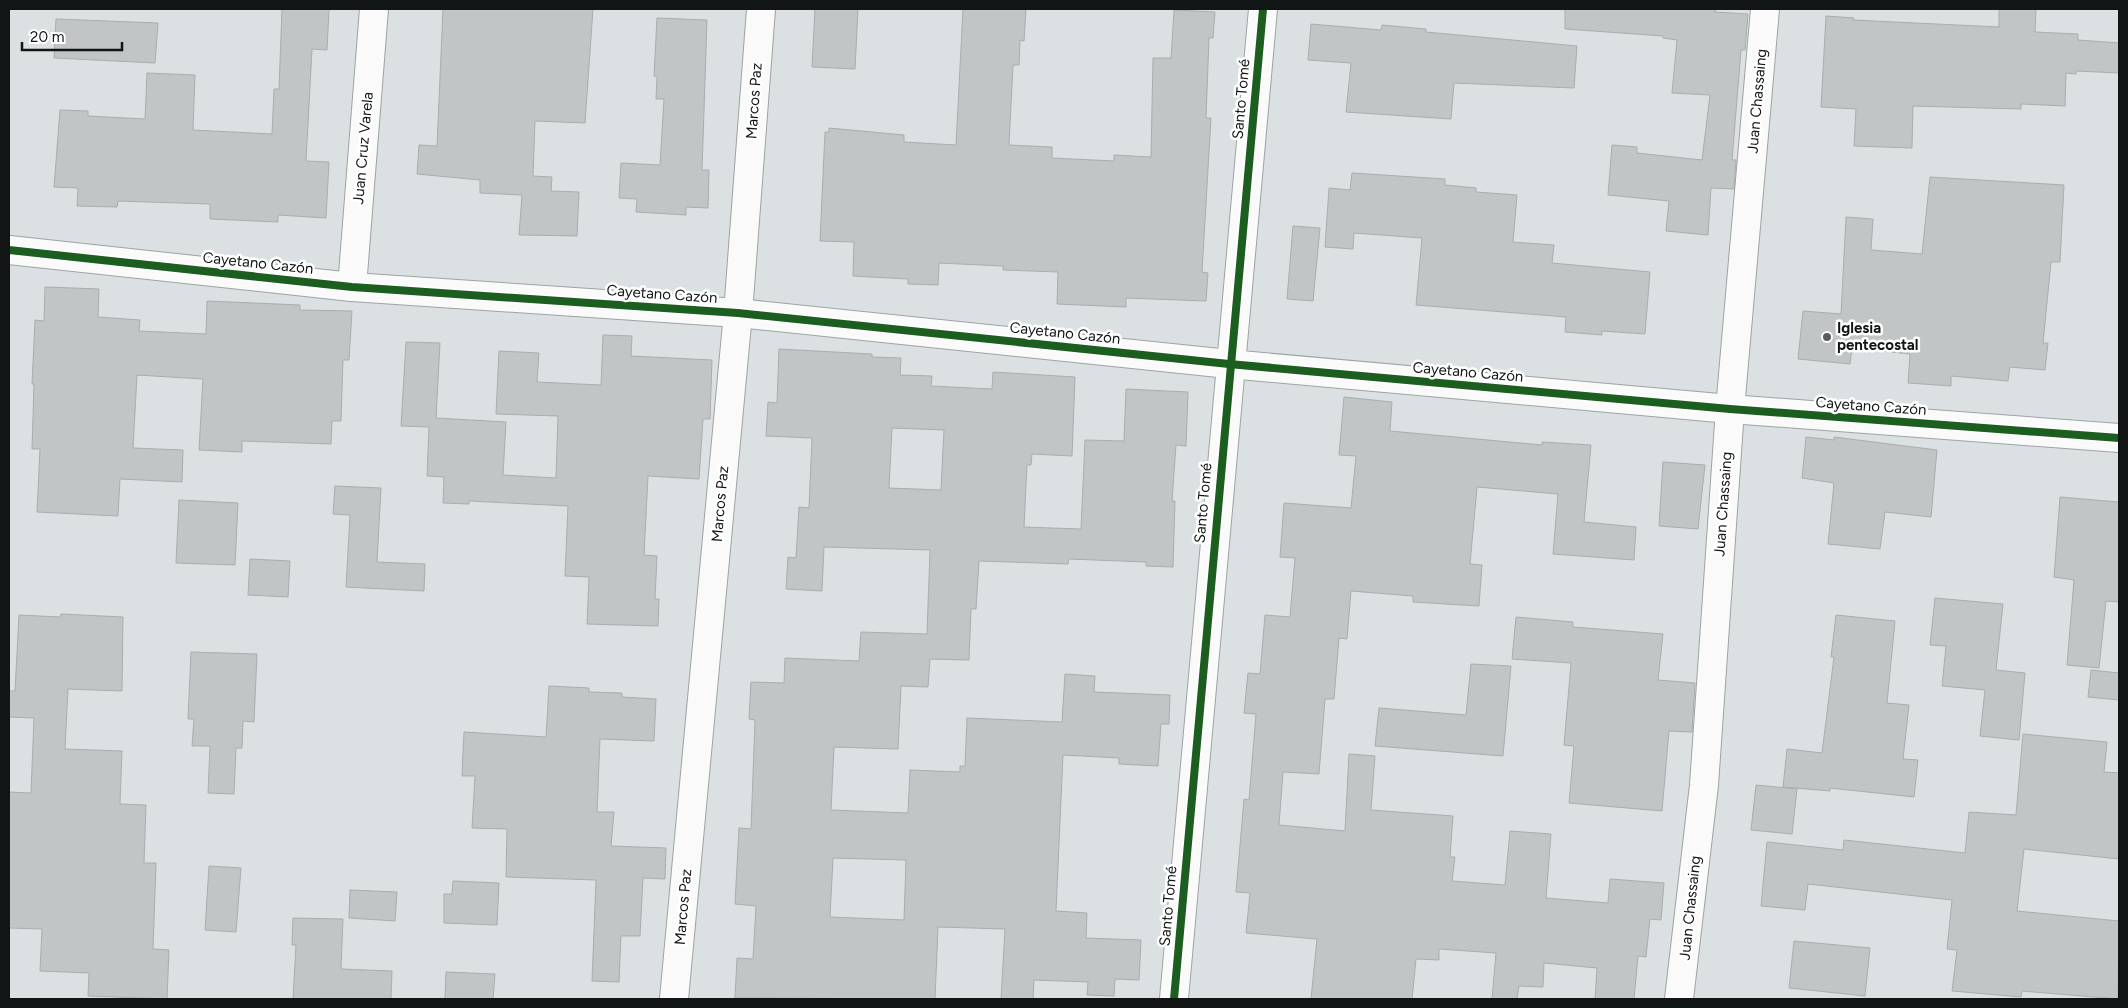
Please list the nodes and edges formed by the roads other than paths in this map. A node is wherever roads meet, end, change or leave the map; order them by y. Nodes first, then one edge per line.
1 (374, 9) edge
2 (762, 9) edge
3 (1263, 9) edge
4 (1764, 9) edge
5 (9, 250) edge
6 (352, 287) junction
7 (738, 313) junction
8 (1229, 364) junction
9 (1730, 408) junction
10 (2119, 438) edge
11 (674, 999) edge
12 (1174, 999) edge
13 (1679, 999) edge

1 - 6 street, Juan Cruz Varela
2 - 7 street, Marcos Paz
3 - 8 street, Santo Tomé
4 - 9 street, Juan Chassaing
5 - 6 street, Cayetano Cazón
6 - 7 street, Cayetano Cazón
7 - 8 street, Cayetano Cazón
7 - 11 street, Marcos Paz
8 - 9 street, Cayetano Cazón
8 - 12 street, Santo Tomé
9 - 10 street, Cayetano Cazón
9 - 13 street, Juan Chassaing

